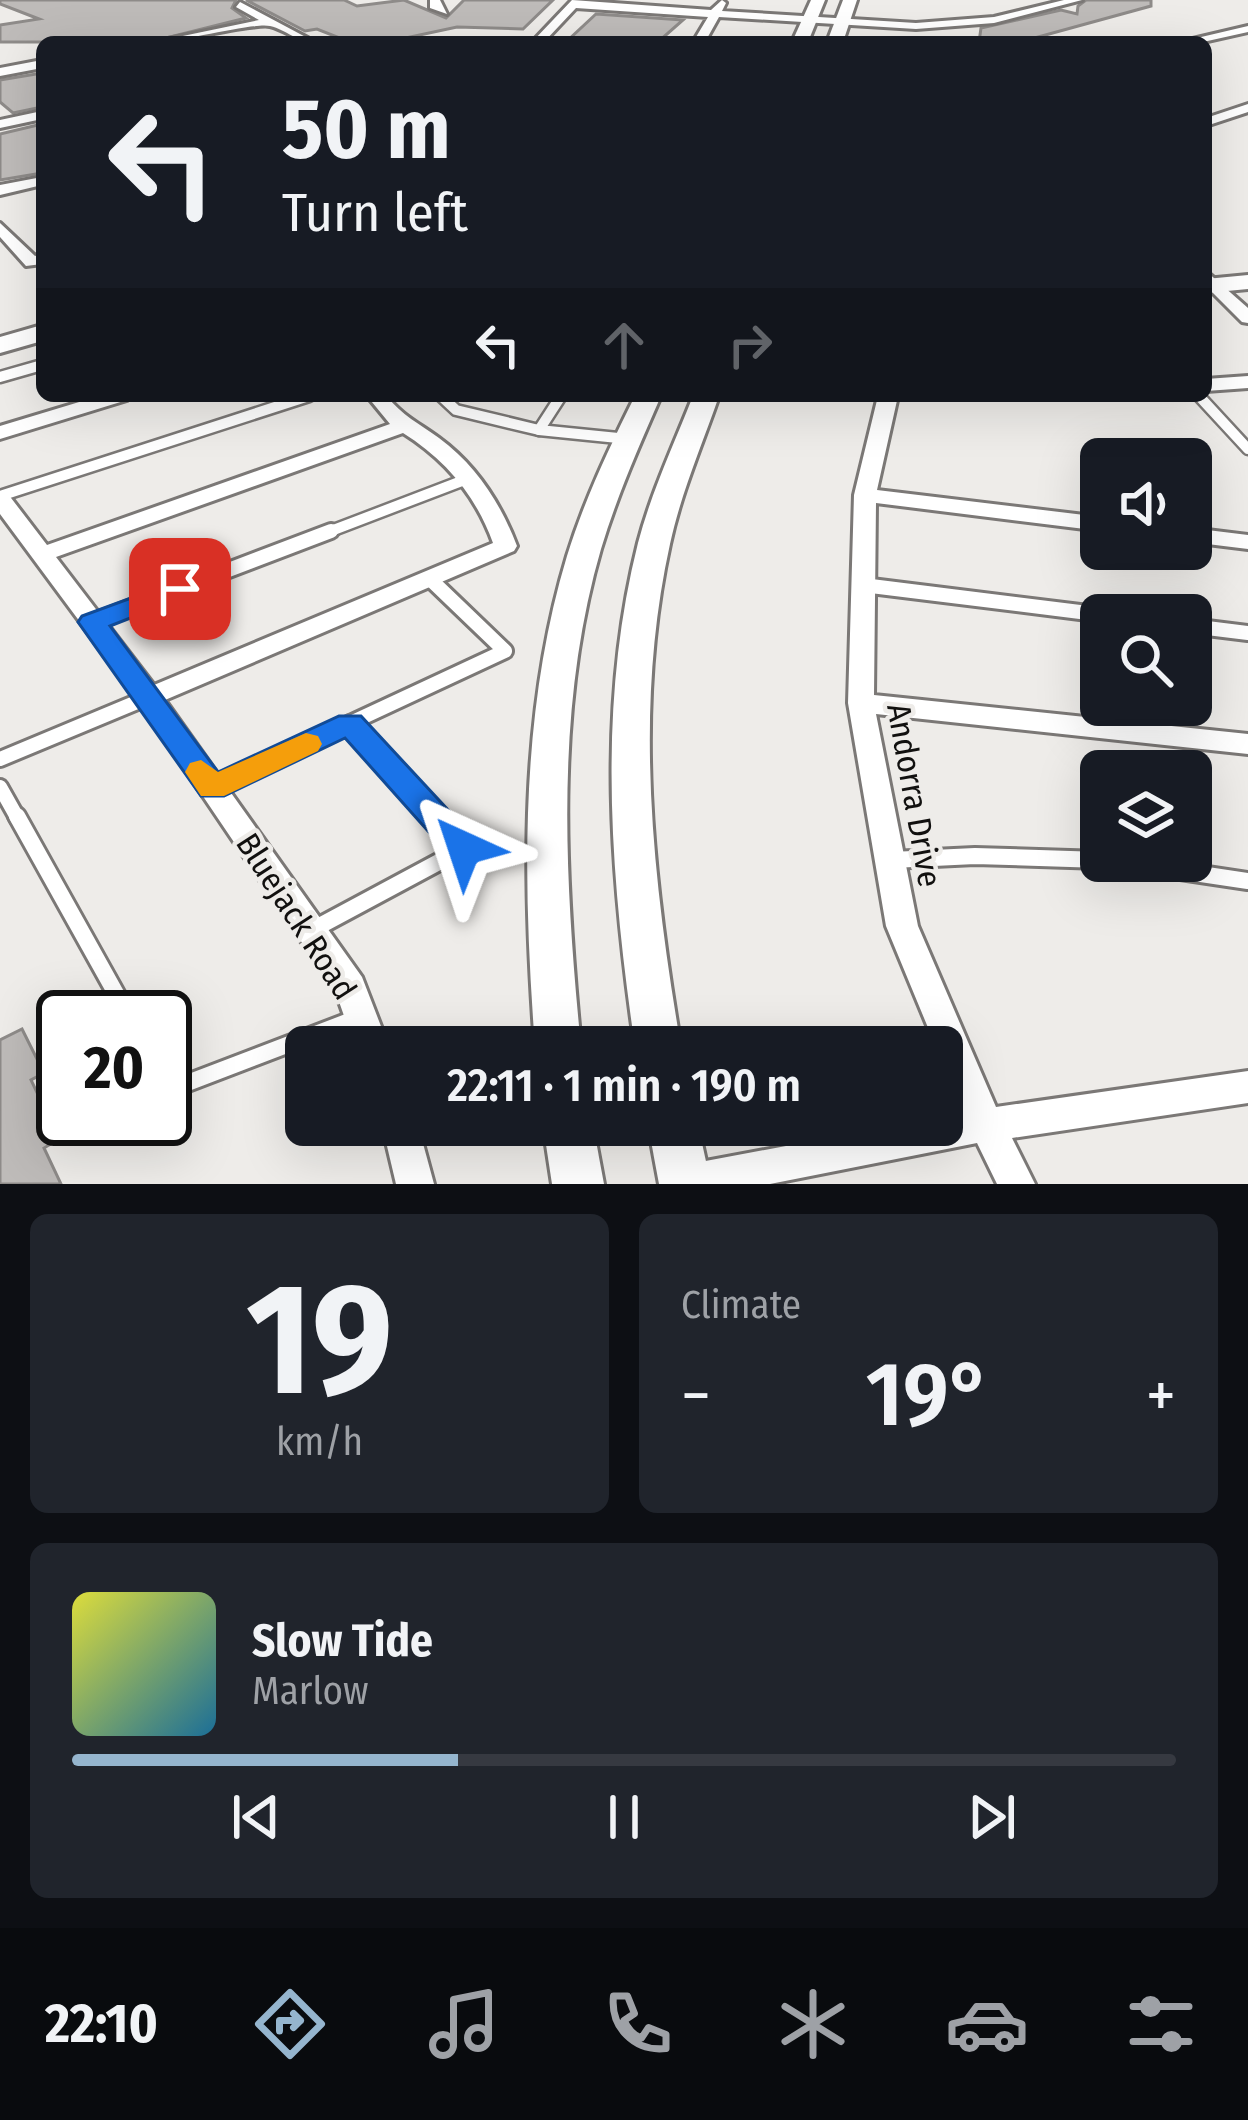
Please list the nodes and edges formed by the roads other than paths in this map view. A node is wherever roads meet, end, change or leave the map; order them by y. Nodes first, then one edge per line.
1 (266, 0) edge
2 (435, 0) edge
3 (723, 0) edge
4 (818, 0) edge
5 (850, 0) edge
6 (1077, 0) edge
7 (575, 3) edge
8 (950, 6) dead end
9 (443, 12) dead end
10 (715, 15) junction
11 (809, 21) junction
12 (270, 22) junction
13 (843, 23) junction
14 (946, 26) junction
15 (1248, 29) edge
16 (193, 36) edge
17 (297, 36) edge
18 (544, 36) edge
19 (703, 36) edge
20 (803, 36) edge
21 (838, 36) edge
22 (945, 36) edge
23 (1212, 37) edge
24 (36, 65) edge
25 (0, 72) edge
26 (1212, 101) edge
27 (1244, 109) edge
28 (36, 116) edge
29 (1212, 120) edge
30 (0, 124) edge
31 (36, 182) edge
32 (0, 190) edge
33 (0, 228) edge
34 (36, 259) edge
35 (36, 335) edge
36 (0, 345) edge
37 (36, 366) edge
38 (0, 377) edge
39 (1248, 382) edge
40 (1212, 385) edge
41 (101, 402) edge
42 (291, 402) edge
43 (382, 402) edge
44 (447, 402) edge
45 (557, 402) edge
46 (644, 402) edge
47 (704, 402) edge
48 (887, 402) edge
49 (1205, 402) edge
50 (403, 426) junction
51 (538, 430) junction
52 (0, 433) edge
53 (628, 439) junction
54 (1248, 449) edge
55 (467, 479) junction
56 (865, 495) junction
57 (0, 498) edge
58 (1080, 521) edge
59 (1212, 538) edge
60 (1248, 542) edge
61 (40, 555) junction
62 (430, 579) junction
63 (863, 584) junction
64 (1080, 612) edge
65 (92, 622) junction
66 (1212, 629) edge
67 (1248, 633) edge
68 (149, 697) junction
69 (861, 703) junction
70 (350, 723) junction
71 (1248, 744) edge
72 (0, 759) edge
73 (0, 787) edge
74 (212, 788) junction
75 (1080, 859) edge
76 (890, 860) junction
77 (1212, 876) edge
78 (1248, 881) edge
79 (311, 931) junction
80 (113, 990) edge
81 (361, 1017) junction
82 (365, 1026) edge
83 (556, 1026) edge
84 (655, 1026) edge
85 (192, 1081) edge
86 (1248, 1087) edge
87 (986, 1125) junction
88 (406, 1146) edge
89 (572, 1146) edge
90 (676, 1146) edge
91 (416, 1184) edge
92 (578, 1184) edge
93 (682, 1184) edge
94 (1016, 1184) edge

1 - 12 street
2 - 9 street
3 - 10 street
4 - 11 main road
5 - 13 main road
6 - 14 street
7 - 10 street
7 - 18 street
8 - 14 street
10 - 11 street
10 - 19 street
11 - 13 street
11 - 20 main road
12 - 16 street
12 - 17 street
13 - 14 street
13 - 21 main road
14 - 22 street
15 - 23 street
24 - 25 street
26 - 27 street
27 - 29 street
28 - 30 street
31 - 32 street
33 - 34 street
35 - 36 main road
37 - 38 lane
39 - 40 street
41 - 52 street
42 - 57 lane
43 - 50 street
44 - 51 lane
45 - 51 lane
46 - 53 main road
47 - 84 main road
48 - 56 street, Andorra Drive
49 - 54 lane
50 - 55 street
50 - 61 street
51 - 53 lane
53 - 83 main road
55 - 62 street
55 - 65 lane
56 - 58 street
56 - 63 street, Andorra Drive
57 - 61 street, Bluejack Road
59 - 60 street
61 - 65 street, Bluejack Road
62 - 68 street
62 - 70 lane
63 - 64 lane
63 - 69 street, Andorra Drive
65 - 68 street, Bluejack Road
66 - 67 lane
68 - 72 lane
68 - 74 street, Bluejack Road
69 - 71 street
69 - 76 street, Andorra Drive
70 - 74 lane
70 - 79 lane
73 - 80 lane
74 - 79 street, Bluejack Road
75 - 76 lane
76 - 87 street, Andorra Drive
77 - 78 lane
79 - 81 street, Bluejack Road
81 - 82 street, Bluejack Road
81 - 85 lane
86 - 87 street
87 - 93 street
87 - 94 street, Andorra Drive
88 - 91 street
89 - 92 main road
90 - 93 main road

